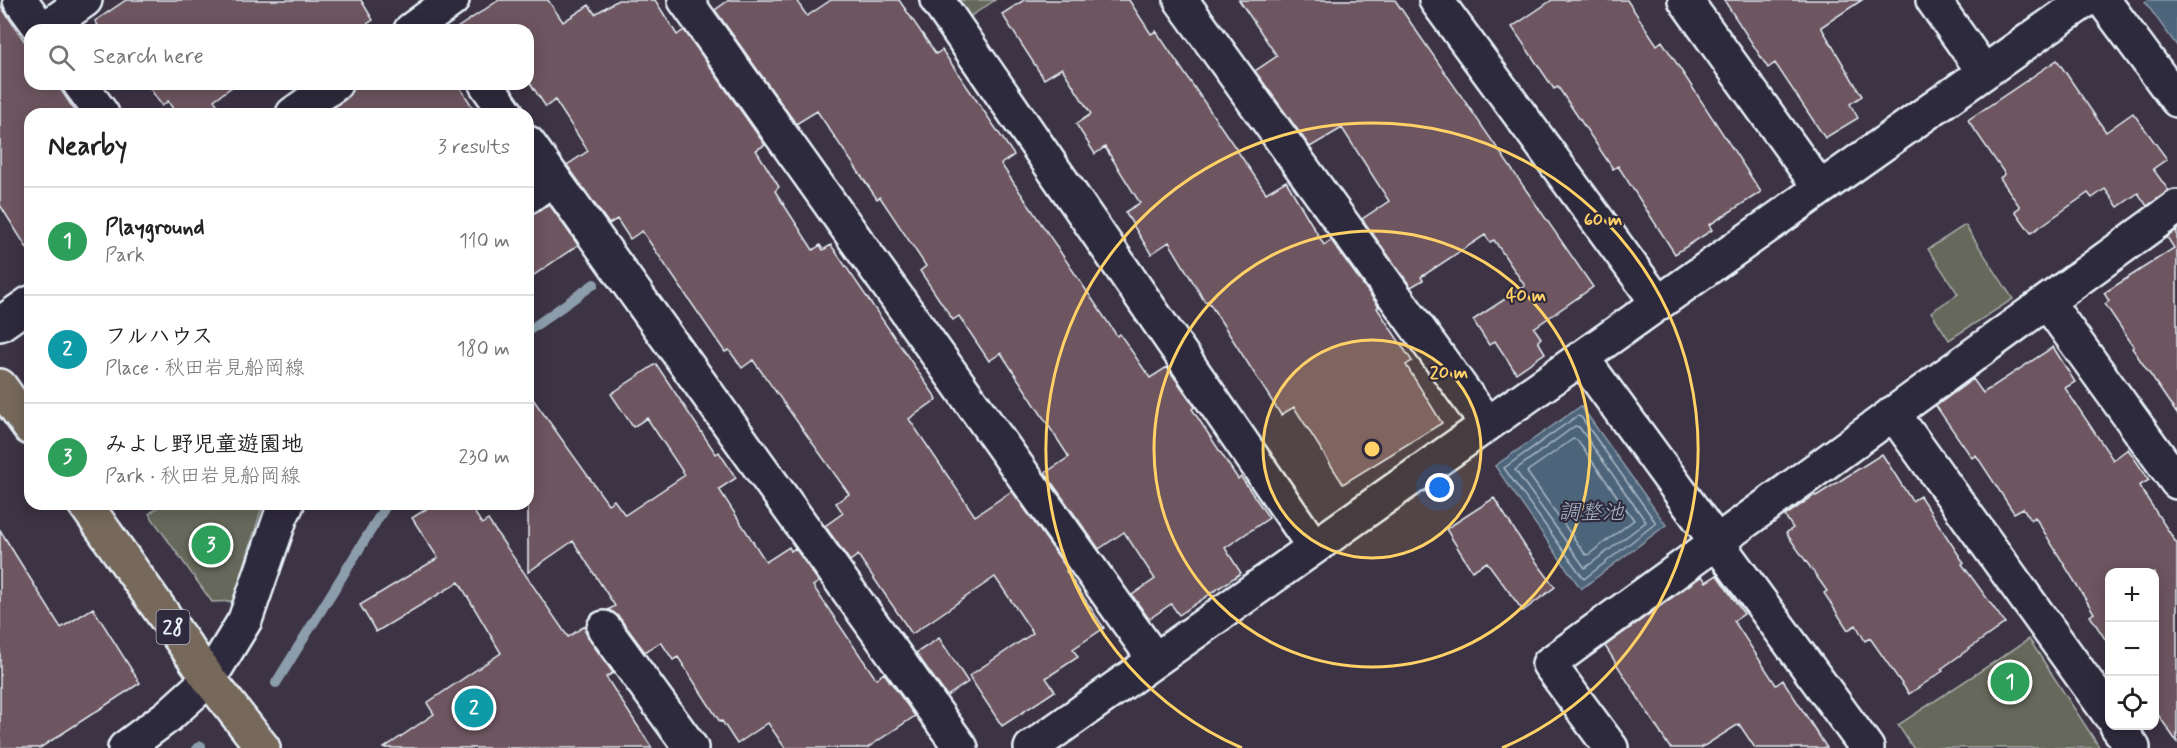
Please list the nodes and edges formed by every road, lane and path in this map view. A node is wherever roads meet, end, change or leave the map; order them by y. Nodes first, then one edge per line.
1 (20, 0) edge
2 (85, 0) edge
3 (685, 0) edge
4 (937, 0) edge
5 (1181, 0) edge
6 (1436, 0) edge
7 (1685, 0) edge
8 (1933, 0) edge
9 (2086, 0) edge
10 (2103, 0) edge
11 (38, 24) edge
12 (51, 24) edge
13 (1984, 72) junction
14 (84, 90) edge
15 (327, 90) edge
16 (490, 90) edge
17 (2177, 100) edge
18 (98, 108) edge
19 (301, 108) edge
20 (503, 108) edge
21 (534, 163) edge
22 (541, 187) edge
23 (1820, 188) junction
24 (2177, 207) edge
25 (2047, 302) junction
26 (1658, 303) junction
27 (24, 307) edge
28 (0, 324) edge
29 (1582, 358) junction
30 (0, 386) edge
31 (1893, 413) junction
32 (24, 420) edge
33 (1487, 424) junction
34 (2177, 482) edge
35 (89, 510) edge
36 (284, 510) edge
37 (1716, 541) junction
38 (1314, 547) junction
39 (604, 628) dead end
40 (1155, 660) junction
41 (209, 678) junction
42 (2105, 709) edge
43 (2120, 730) edge
44 (124, 748) edge
45 (263, 748) edge
46 (691, 748) edge
47 (961, 748) edge
48 (1032, 748) edge
49 (1611, 748) edge
50 (1867, 748) edge
51 (2133, 748) edge

1 - 11 street
2 - 12 street
3 - 40 street
4 - 38 street
5 - 33 street
6 - 26 street
7 - 23 street
8 - 13 street
9 - 13 street
10 - 17 street
13 - 23 street
14 - 18 street
15 - 19 street
16 - 20 street
21 - 22 street
22 - 47 street
23 - 26 street
24 - 25 street
25 - 31 street
25 - 34 street
26 - 29 street
27 - 28 street
29 - 33 street
29 - 37 street
30 - 32 main road
31 - 37 street
31 - 42 street
33 - 38 street
35 - 41 main road, 28
36 - 41 street
37 - 49 street
37 - 50 street
38 - 40 street
39 - 46 street
40 - 48 street
41 - 44 street
41 - 45 main road, 28
43 - 51 street

